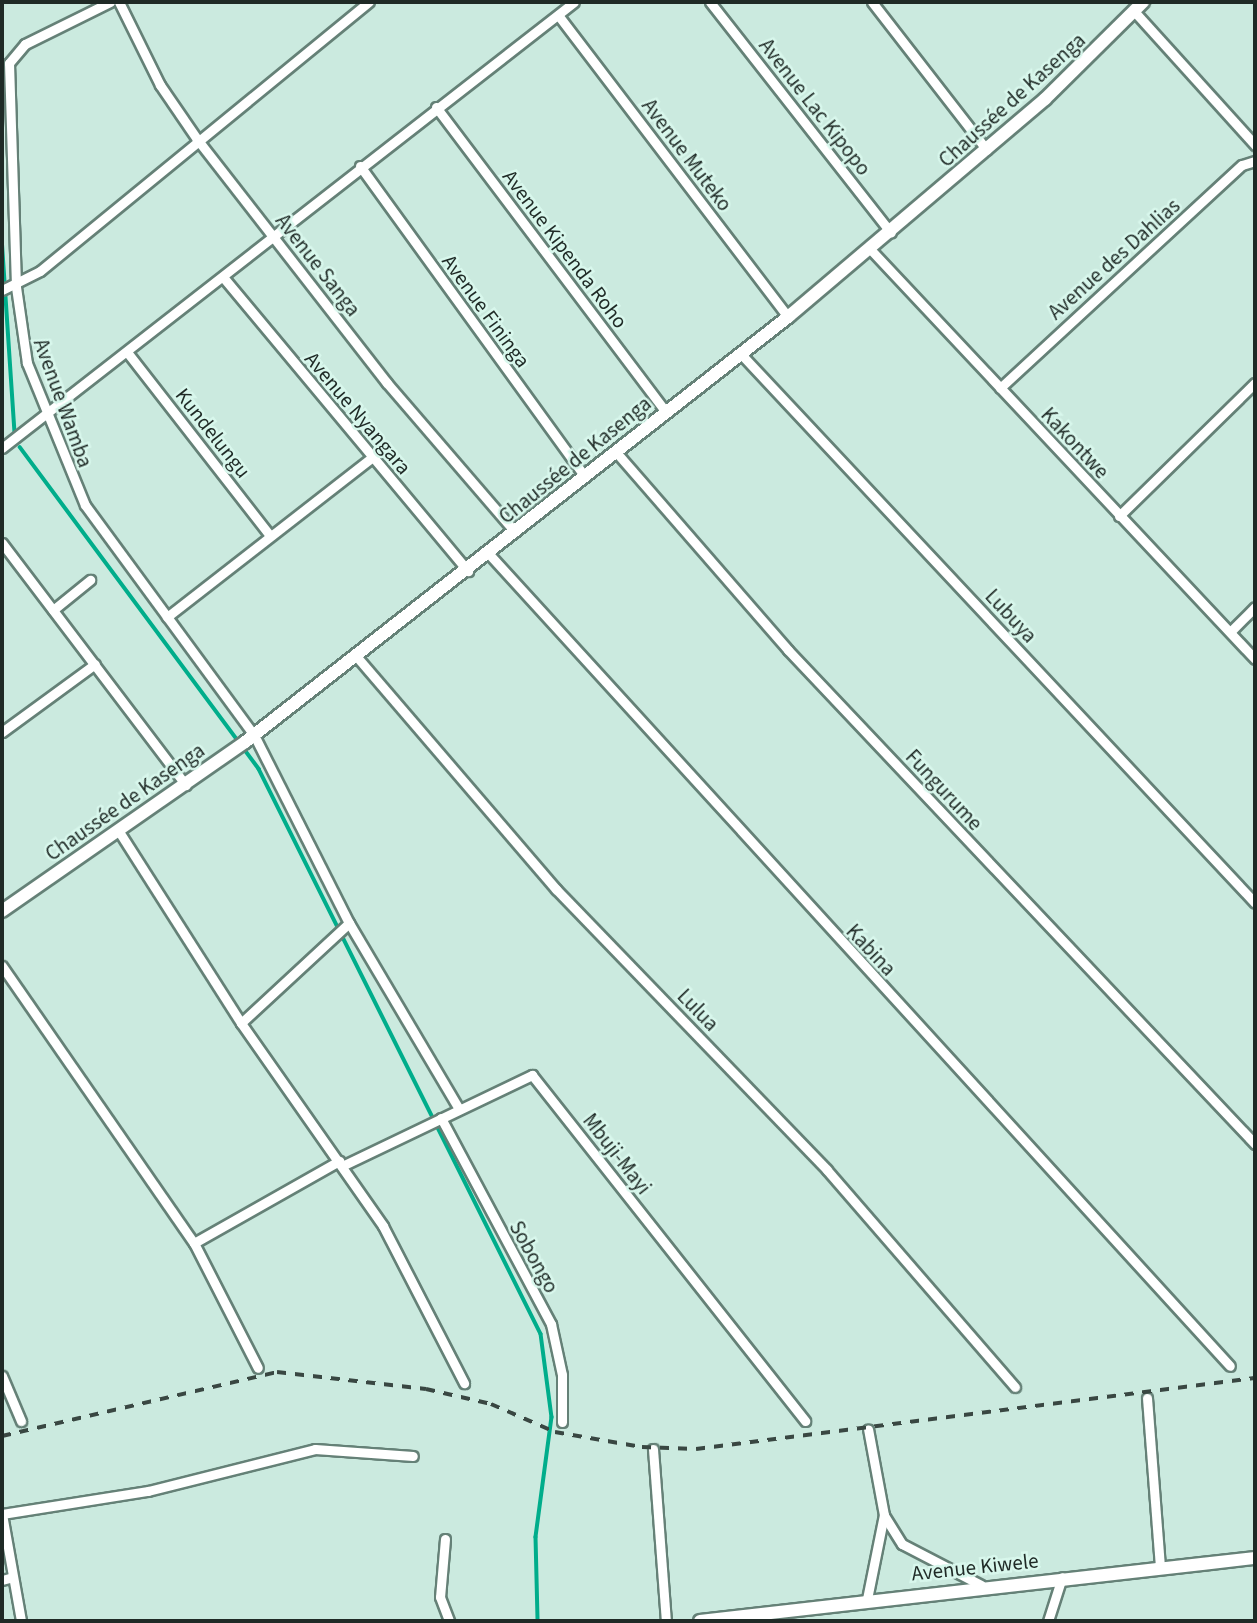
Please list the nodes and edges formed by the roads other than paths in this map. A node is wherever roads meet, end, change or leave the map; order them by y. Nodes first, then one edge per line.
1 (110, 2) edge
2 (119, 2) edge
3 (369, 2) edge
4 (574, 2) edge
5 (710, 2) edge
6 (872, 2) edge
7 (97, 4) edge
8 (1139, 6) edge
9 (561, 8) edge
10 (5, 74) edge
11 (436, 107) junction
12 (197, 139) junction
13 (1255, 145) edge
14 (987, 150) junction
15 (1255, 161) edge
16 (360, 166) junction
17 (272, 233) junction
18 (891, 233) junction
19 (871, 250) junction
20 (223, 276) junction
21 (9, 289) edge
22 (788, 317) junction
23 (127, 352) junction
24 (740, 353) junction
25 (1255, 383) edge
26 (1000, 388) junction
27 (666, 412) junction
28 (46, 417) junction
29 (2, 448) edge
30 (616, 452) junction
31 (371, 458) junction
32 (584, 476) junction
33 (1119, 516) junction
34 (515, 532) junction
35 (270, 536) junction
36 (2, 543) edge
37 (489, 554) junction
38 (468, 571) junction
39 (90, 580) dead end
40 (1255, 607) edge
41 (52, 610) junction
42 (167, 617) junction
43 (1230, 632) junction
44 (357, 657) junction
45 (1255, 659) edge
46 (95, 664) junction
47 (2, 732) edge
48 (246, 742) junction
49 (186, 785) junction
50 (118, 830) junction
51 (1255, 903) edge
52 (2, 911) edge
53 (349, 923) junction
54 (2, 966) edge
55 (241, 1023) junction
56 (459, 1109) junction
57 (441, 1118) junction
58 (1255, 1144) edge
59 (341, 1164) junction
60 (194, 1243) junction
61 (1230, 1366) dead end
62 (258, 1368) dead end
63 (2, 1376) edge
64 (464, 1383) dead end
65 (1015, 1387) dead end
66 (1147, 1398) dead end
67 (21, 1421) dead end
68 (804, 1421) dead end
69 (562, 1422) dead end
70 (868, 1429) dead end
71 (653, 1449) dead end
72 (412, 1456) dead end
73 (2, 1514) edge
74 (884, 1515) junction
75 (445, 1539) dead end
76 (1255, 1558) edge
77 (1160, 1567) junction
78 (13, 1577) junction
79 (1062, 1577) junction
80 (2, 1580) edge
81 (981, 1585) junction
82 (867, 1599) junction
83 (727, 1619) edge
84 (21, 1621) edge
85 (449, 1621) edge
86 (666, 1621) edge
87 (700, 1621) edge
88 (1048, 1621) edge

1 - 7 street, Avenue Wamba
2 - 12 street, Avenue Sanga
3 - 12 street
4 - 9 street
5 - 18 street, Avenue Lac Kipopo
6 - 14 street
7 - 10 street, Avenue Wamba
8 - 13 street
8 - 14 main road, Chaussée de Kasenga
9 - 11 street
9 - 22 street, Avenue Muteko
10 - 21 street, Avenue Wamba
11 - 16 street
11 - 27 street, Avenue Kipenda Roho
12 - 17 street, Avenue Sanga
12 - 21 street
14 - 18 main road, Chaussée de Kasenga
15 - 26 street, Avenue des Dahlias
16 - 17 street
16 - 32 street, Avenue Fininga
17 - 20 street
17 - 34 street, Avenue Sanga
18 - 19 main road, Chaussée de Kasenga
19 - 22 main road, Chaussée de Kasenga
19 - 26 street, Kakontwe
20 - 23 street
20 - 31 street, Avenue Nyangara
21 - 28 street, Avenue Wamba
22 - 24 main road, Chaussée de Kasenga
23 - 28 street
23 - 35 street, Kundelungu
24 - 27 main road, Chaussée de Kasenga
24 - 51 street, Lubuya
25 - 33 street
26 - 33 street, Kakontwe
27 - 30 main road, Chaussée de Kasenga
28 - 29 street
28 - 42 street, Avenue Wamba
30 - 32 main road, Chaussée de Kasenga
30 - 58 street, Fungurume
31 - 35 street
31 - 38 street, Avenue Nyangara
32 - 34 main road, Chaussée de Kasenga
33 - 43 street, Kakontwe
34 - 37 main road, Chaussée de Kasenga
35 - 42 street
36 - 41 street
37 - 38 main road, Chaussée de Kasenga
37 - 61 street, Kabina
38 - 44 main road, Chaussée de Kasenga
39 - 41 street
40 - 43 street
41 - 46 street
42 - 48 street, Avenue Wamba
43 - 45 street, Kakontwe
44 - 48 main road, Chaussée de Kasenga
44 - 65 street, Lulua
46 - 47 street
46 - 49 street
48 - 49 main road, Chaussée de Kasenga
48 - 53 street, Avenue Wamba
49 - 50 main road, Chaussée de Kasenga
50 - 52 main road, Chaussée de Kasenga
50 - 55 street
53 - 55 street
53 - 56 street, Avenue Wamba
54 - 60 street
55 - 59 street
56 - 57 street, Mbuji-Mayi
56 - 68 street, Mbuji-Mayi
57 - 59 street, Mbuji-Mayi
57 - 69 street, Sobongo
59 - 60 street, Mbuji-Mayi
59 - 64 street
60 - 62 street
63 - 67 street
66 - 77 street
70 - 74 street
71 - 86 street
72 - 73 street
73 - 78 street
74 - 81 street
74 - 82 street
75 - 85 street
76 - 77 main road, Avenue Kiwele
77 - 79 main road, Avenue Kiwele
78 - 80 street
78 - 84 street
79 - 81 main road, Avenue Kiwele
79 - 88 street
81 - 82 main road, Avenue Kiwele
82 - 83 main road, Avenue Kiwele
83 - 87 main road, Avenue Kiwele

